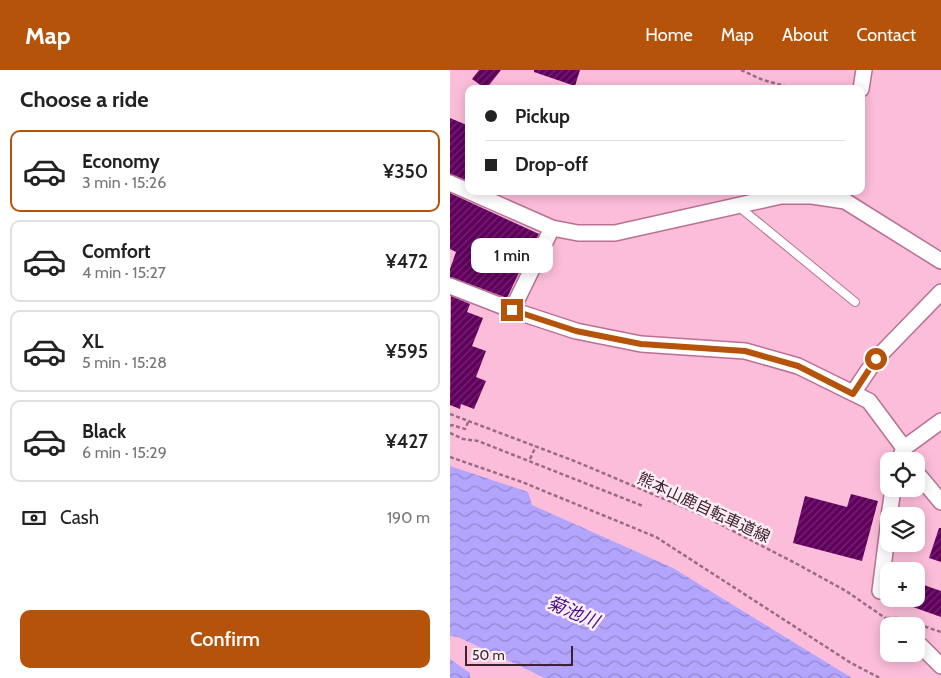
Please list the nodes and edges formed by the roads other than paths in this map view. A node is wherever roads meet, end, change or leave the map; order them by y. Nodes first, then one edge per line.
1 (864, 70) edge
2 (862, 85) edge
3 (450, 183) edge
4 (465, 190) edge
5 (477, 195) edge
6 (846, 196) edge
7 (738, 206) junction
8 (552, 228) junction
9 (941, 261) edge
10 (450, 286) edge
11 (941, 292) edge
12 (855, 302) dead end
13 (512, 310) junction
14 (853, 394) junction
15 (941, 421) edge
16 (901, 452) edge
17 (907, 452) edge
18 (925, 483) edge
19 (941, 502) edge
20 (925, 650) edge
21 (941, 666) edge

1 - 2 street
3 - 4 street
5 - 8 street
6 - 7 street
6 - 9 street
7 - 8 street
7 - 12 lane
8 - 13 street
10 - 13 street
11 - 14 street
13 - 14 street
14 - 16 street
15 - 17 street
18 - 19 street
20 - 21 street

